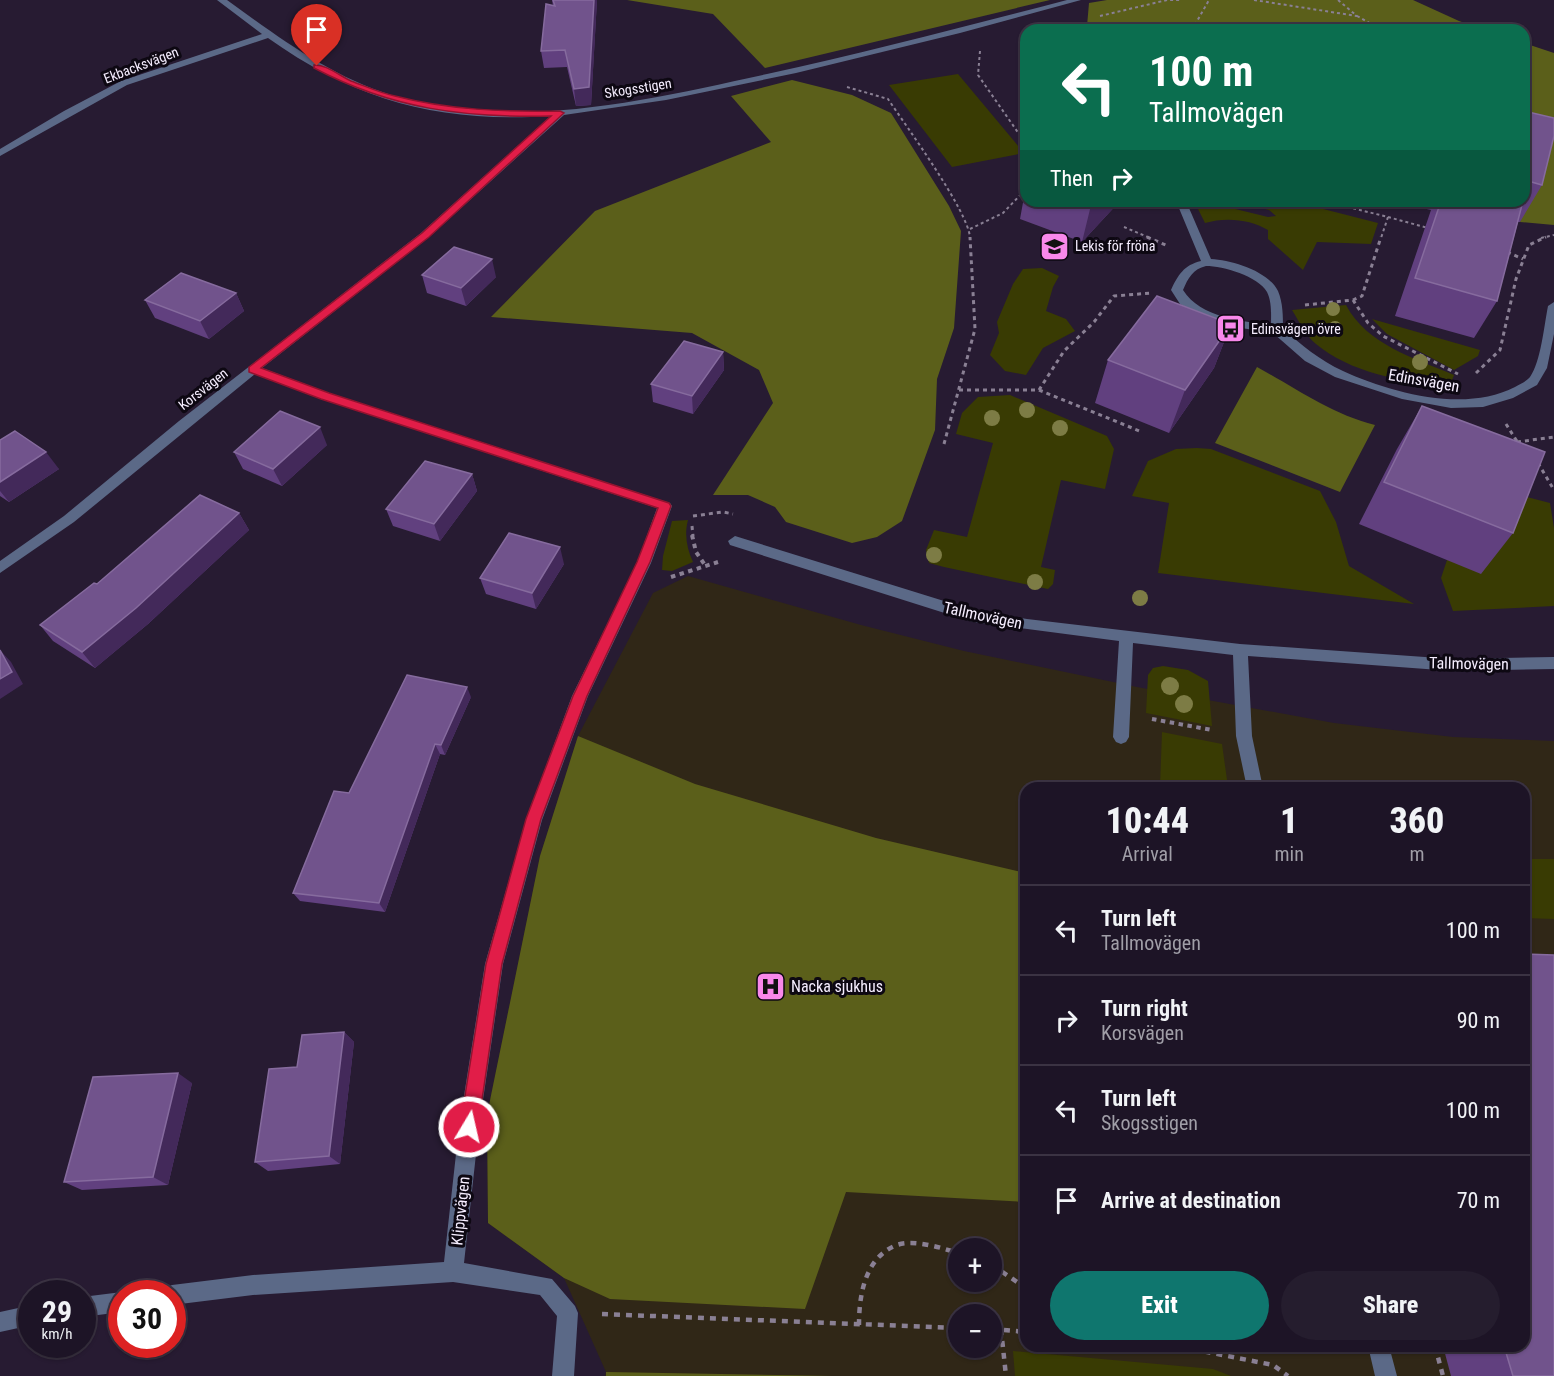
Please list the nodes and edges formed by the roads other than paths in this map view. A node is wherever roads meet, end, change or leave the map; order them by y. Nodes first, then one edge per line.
1 (221, 0) edge
2 (1077, 0) edge
3 (268, 35) junction
4 (560, 113) junction
5 (0, 153) edge
6 (1183, 207) edge
7 (1207, 262) junction
8 (1554, 306) edge
9 (1277, 330) junction
10 (253, 369) junction
11 (735, 541) dead end
12 (0, 568) edge
13 (1125, 638) junction
14 (1240, 650) junction
15 (1554, 663) edge
16 (1121, 737) dead end
17 (1254, 782) edge
18 (453, 1272) junction
19 (186, 1293) edge
20 (18, 1318) edge
21 (0, 1322) edge
22 (1380, 1352) edge
23 (563, 1376) edge
24 (1386, 1376) edge

1 - 3 street, Skogsstigen
2 - 4 street, Skogsstigen
3 - 4 street, Skogsstigen
3 - 5 street, Ekbacksvägen
4 - 10 street, Korsvägen
6 - 7 street
7 - 9 street
7 - 9 street
8 - 9 street, Edinsvägen
10 - 12 street, Korsvägen
10 - 18 street, Klippvägen
11 - 13 street, Tallmovägen
13 - 14 street, Tallmovägen
13 - 16 street
14 - 15 street, Tallmovägen
14 - 17 street
18 - 19 street
18 - 23 street
20 - 21 street
22 - 24 street

